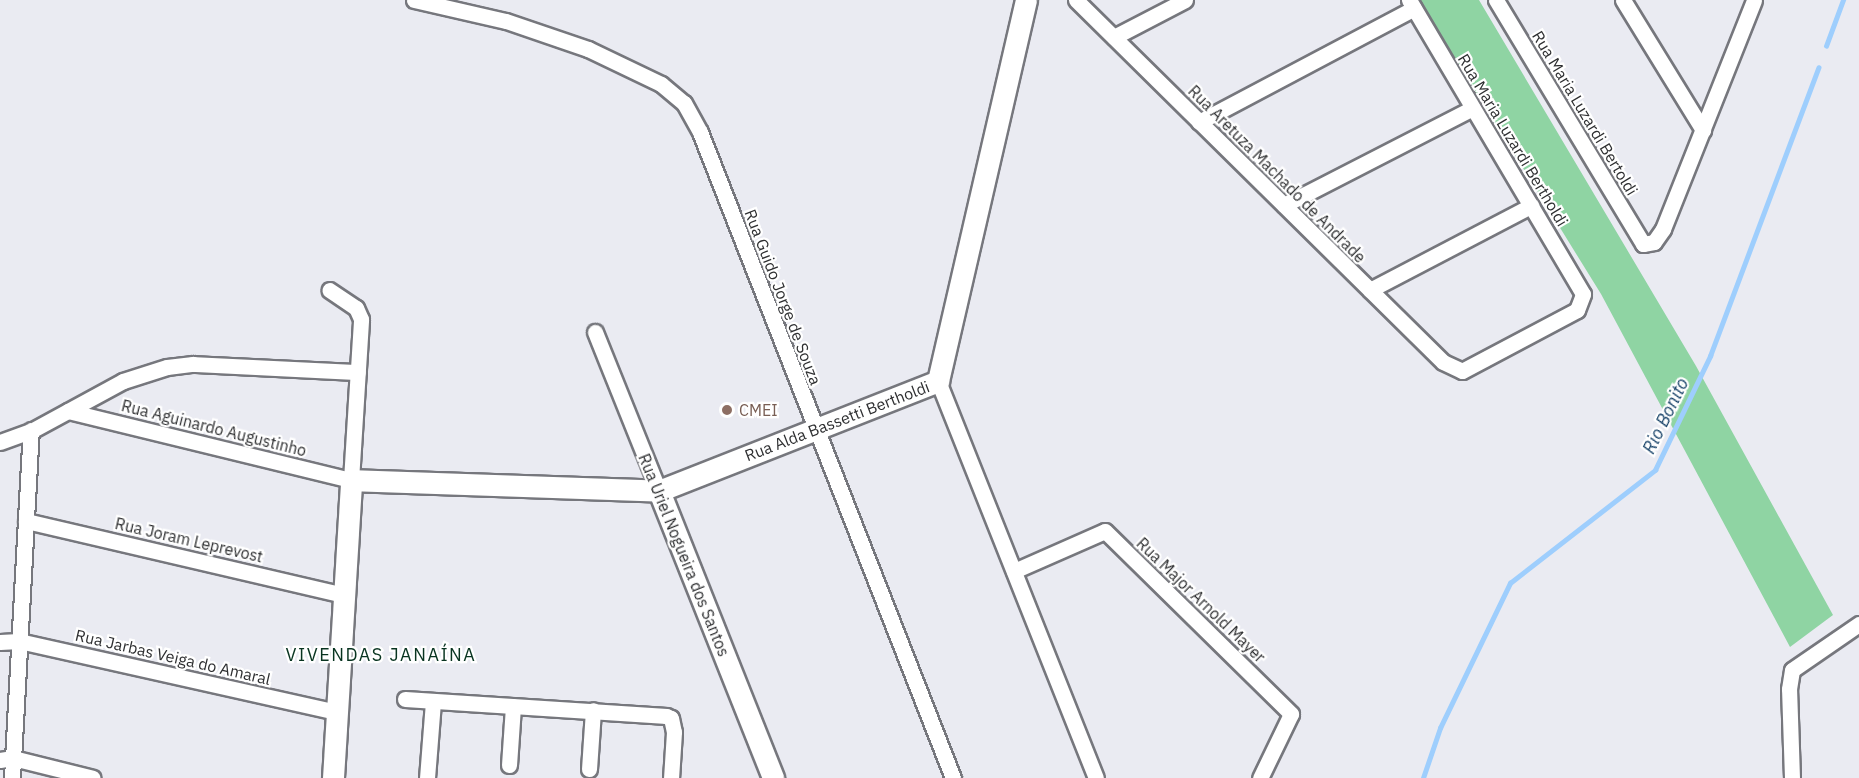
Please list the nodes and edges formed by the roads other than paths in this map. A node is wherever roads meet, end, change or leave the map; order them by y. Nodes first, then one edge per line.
1 (414, 0) edge
2 (1026, 0) edge
3 (1076, 0) edge
4 (1185, 0) edge
5 (1496, 0) edge
6 (1623, 0) edge
7 (1754, 0) edge
8 (1411, 4) edge
9 (1114, 37) junction
10 (1473, 108) junction
11 (1199, 122) junction
12 (1703, 130) junction
13 (1284, 205) junction
14 (1531, 206) junction
15 (329, 290) dead end
16 (1370, 290) junction
17 (595, 332) dead end
18 (1456, 371) joint
19 (358, 372) junction
20 (938, 381) junction
21 (68, 411) junction
22 (814, 430) junction
23 (31, 431) junction
24 (0, 442) edge
25 (351, 480) junction
26 (658, 491) junction
27 (26, 521) junction
28 (1014, 571) junction
29 (345, 595) junction
30 (1859, 624) edge
31 (20, 641) junction
32 (0, 642) edge
33 (405, 699) dead end
34 (433, 700) junction
35 (513, 706) junction
36 (593, 710) junction
37 (337, 712) junction
38 (6, 759) edge
39 (509, 765) dead end
40 (589, 770) dead end
41 (12, 778) edge
42 (93, 778) edge
43 (333, 778) edge
44 (427, 778) edge
45 (671, 778) edge
46 (773, 778) edge
47 (952, 778) edge
48 (1096, 778) edge
49 (1260, 778) edge
50 (1792, 778) edge

1 - 22 street, Rua Guido Jorge de Souza
2 - 20 street, Rua Alda Bassetti Bertholdi
3 - 9 street, Rua Aretuza Machado de Andrade
4 - 9 street
5 - 12 street, Rua Maria Luzardi Bertoldi
6 - 12 street
7 - 12 street
8 - 10 street, Rua Maria Luzardi Bertholdi
8 - 11 street
9 - 11 street, Rua Aretuza Machado de Andrade
10 - 13 street
10 - 14 street, Rua Maria Luzardi Bertholdi
11 - 13 street, Rua Aretuza Machado de Andrade
13 - 16 street, Rua Aretuza Machado de Andrade
14 - 16 street
14 - 18 street, Rua Maria Luzardi Bertholdi
15 - 19 street
16 - 18 street, Rua Aretuza Machado de Andrade
17 - 26 street, Rua Uriel Nogueira dos Santos
19 - 21 street
19 - 25 street
20 - 22 street, Rua Alda Bassetti Bertholdi
20 - 28 street
21 - 23 street
21 - 25 street, Rua Aguinardo Augustinho
22 - 26 street, Rua Alda Bassetti Bertholdi
22 - 47 street, Rua Guido Jorge de Souza
23 - 24 street
23 - 27 street
25 - 26 street, Rua Alda Bassetti Bertholdi
25 - 29 street
26 - 46 street, Rua Uriel Nogueira dos Santos
27 - 29 street, Rua Joram Leprevost
27 - 31 street
28 - 48 street
28 - 49 street, Rua Major Arnold Mayer
29 - 37 street
30 - 50 street
31 - 32 street, Rua Jarbas Veiga do Amaral
31 - 37 street, Rua Jarbas Veiga do Amaral
31 - 38 street
33 - 34 street
34 - 35 street
34 - 44 street
35 - 36 street
35 - 39 street
36 - 40 street
36 - 45 street
37 - 43 street
38 - 41 street
38 - 42 street

